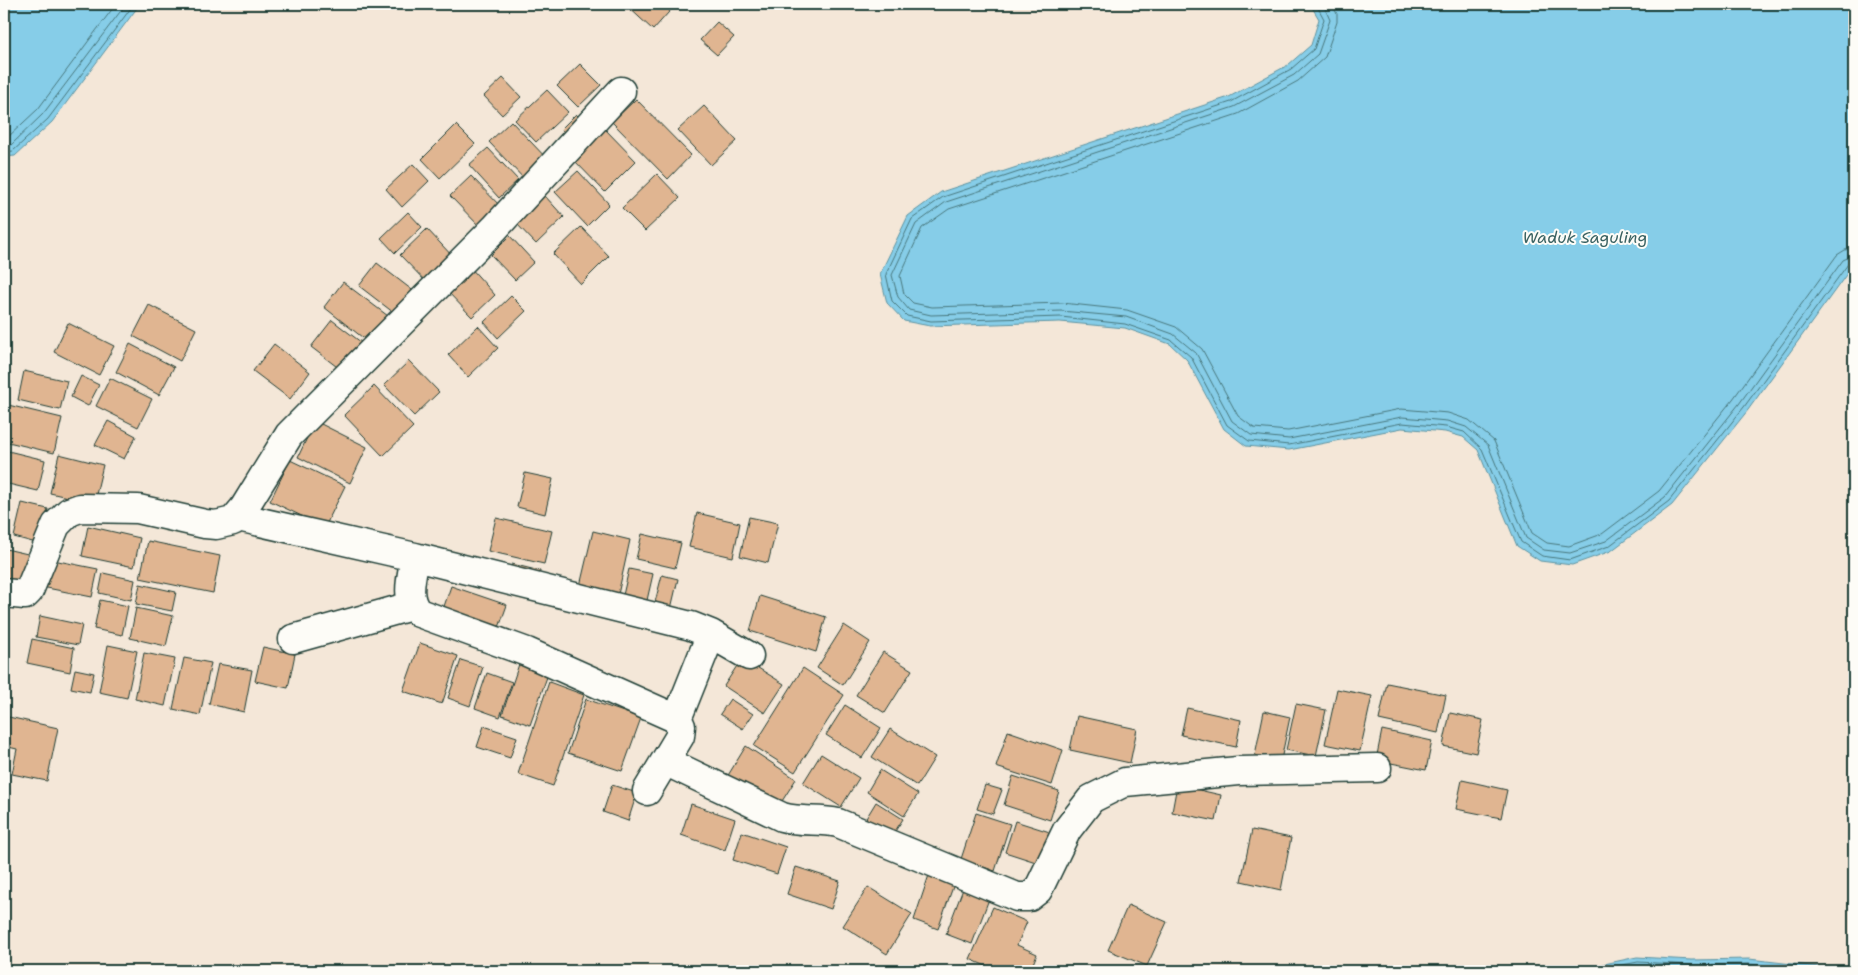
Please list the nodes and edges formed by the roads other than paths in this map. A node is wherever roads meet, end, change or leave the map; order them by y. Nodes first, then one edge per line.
1 (621, 91) dead end
2 (238, 517) junction
3 (415, 558) junction
4 (4, 593) edge
5 (411, 606) junction
6 (711, 634) junction
7 (293, 639) dead end
8 (749, 656) dead end
9 (677, 719) junction
10 (664, 761) junction
11 (1377, 768) dead end
12 (647, 791) dead end

1 - 2 street
2 - 3 street
2 - 4 street
3 - 5 street
3 - 6 street
5 - 7 street
5 - 9 street
6 - 8 street
6 - 9 street
9 - 10 street
10 - 11 street
10 - 12 street

